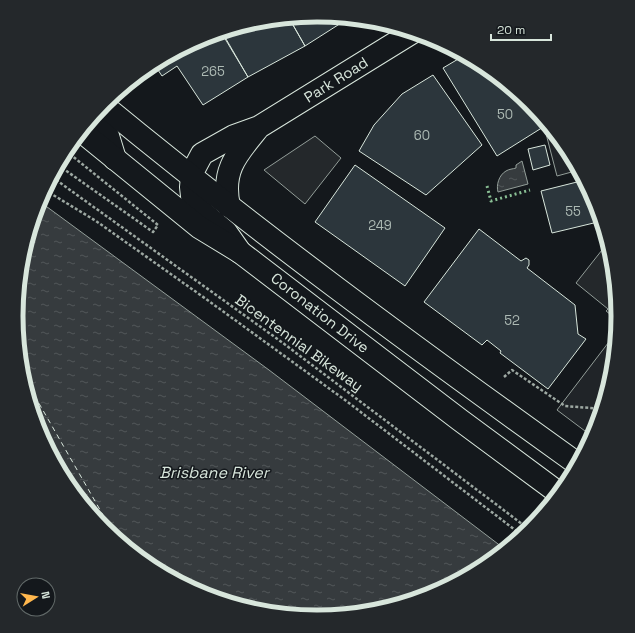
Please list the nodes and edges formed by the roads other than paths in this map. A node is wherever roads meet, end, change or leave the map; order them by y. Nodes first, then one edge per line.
1 (406, 36) edge
2 (106, 112) edge
3 (103, 115) edge
4 (259, 128) junction
5 (86, 135) edge
6 (115, 159) junction
7 (192, 177) junction
8 (229, 206) junction
9 (240, 252) junction
10 (575, 461) edge
11 (555, 490) edge

1 - 4 main road, Park Road
2 - 7 main road, Coronation Drive
3 - 6 main road
4 - 7 main road, Park Road
4 - 8 main road, Park Road
5 - 6 main road, Coronation Drive
6 - 9 main road, Coronation Drive
7 - 8 main road, Coronation Drive
7 - 9 main road, Park Road
8 - 10 main road, Coronation Drive
9 - 11 main road, Coronation Drive

